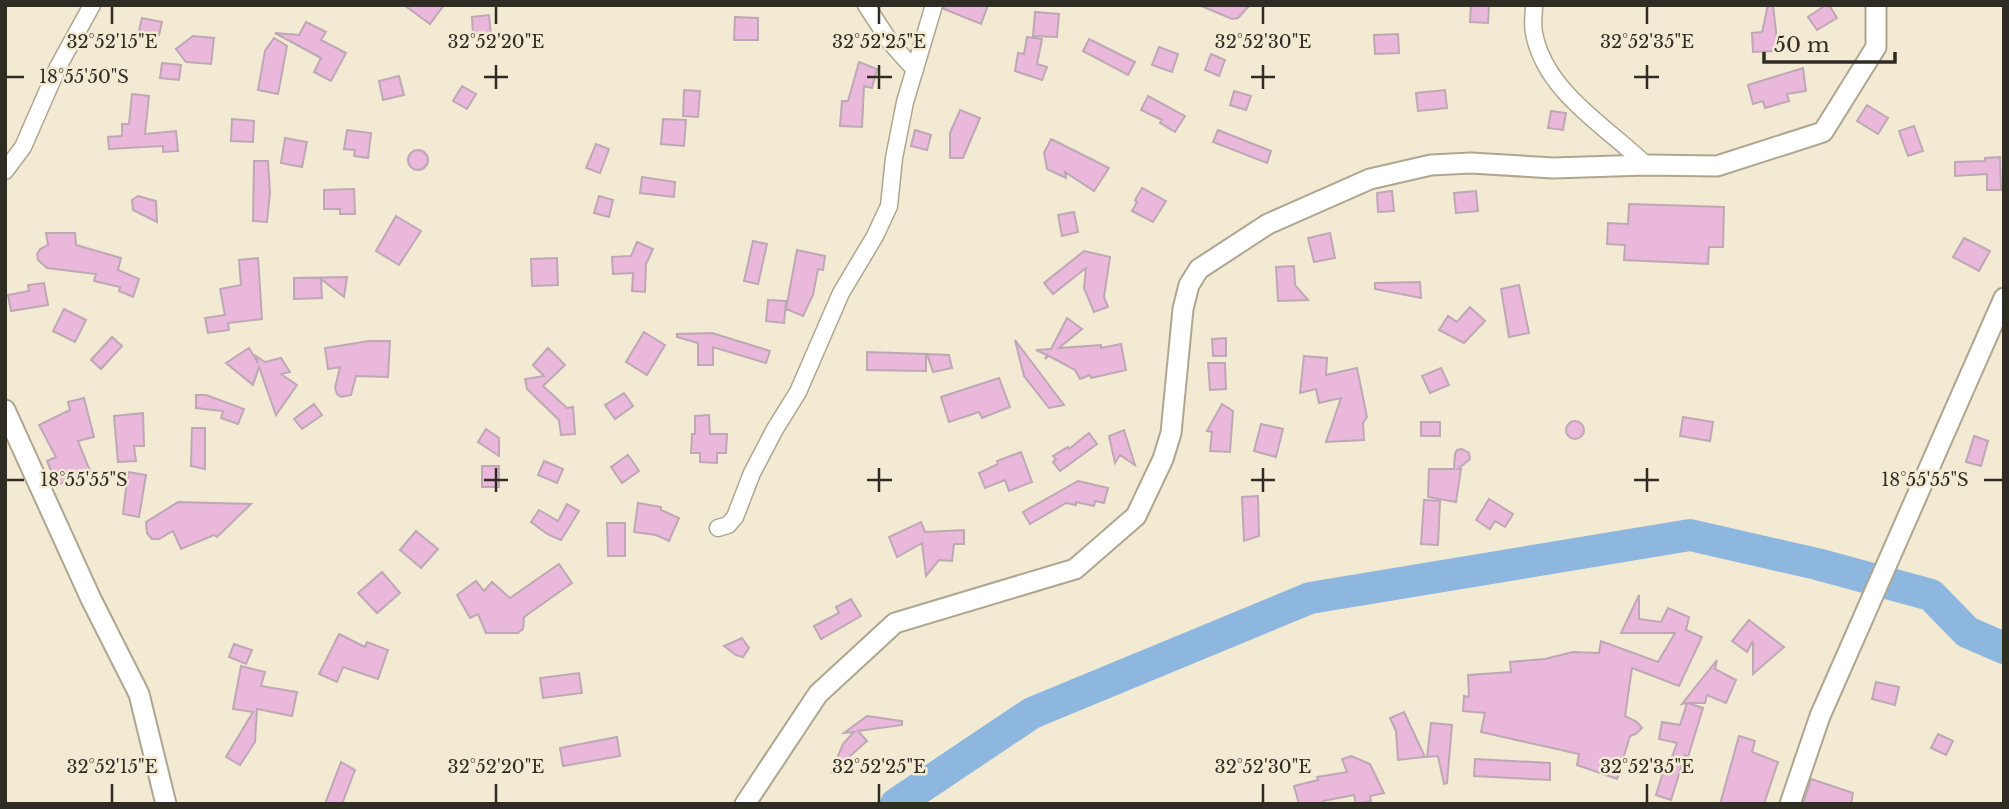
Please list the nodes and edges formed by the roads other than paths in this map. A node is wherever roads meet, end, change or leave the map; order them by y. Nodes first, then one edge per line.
1 (92, 5) edge
2 (866, 5) edge
3 (934, 5) edge
4 (1534, 5) edge
5 (1876, 5) edge
6 (915, 70) junction
7 (1646, 165) junction
8 (5, 171) edge
9 (2004, 298) edge
10 (5, 410) edge
11 (718, 528) dead end
12 (166, 804) edge
13 (746, 804) edge
14 (1790, 804) edge

1 - 8 street
2 - 6 street
3 - 6 street
4 - 7 street
5 - 7 street
6 - 11 street
7 - 13 street
9 - 14 street
10 - 12 street

